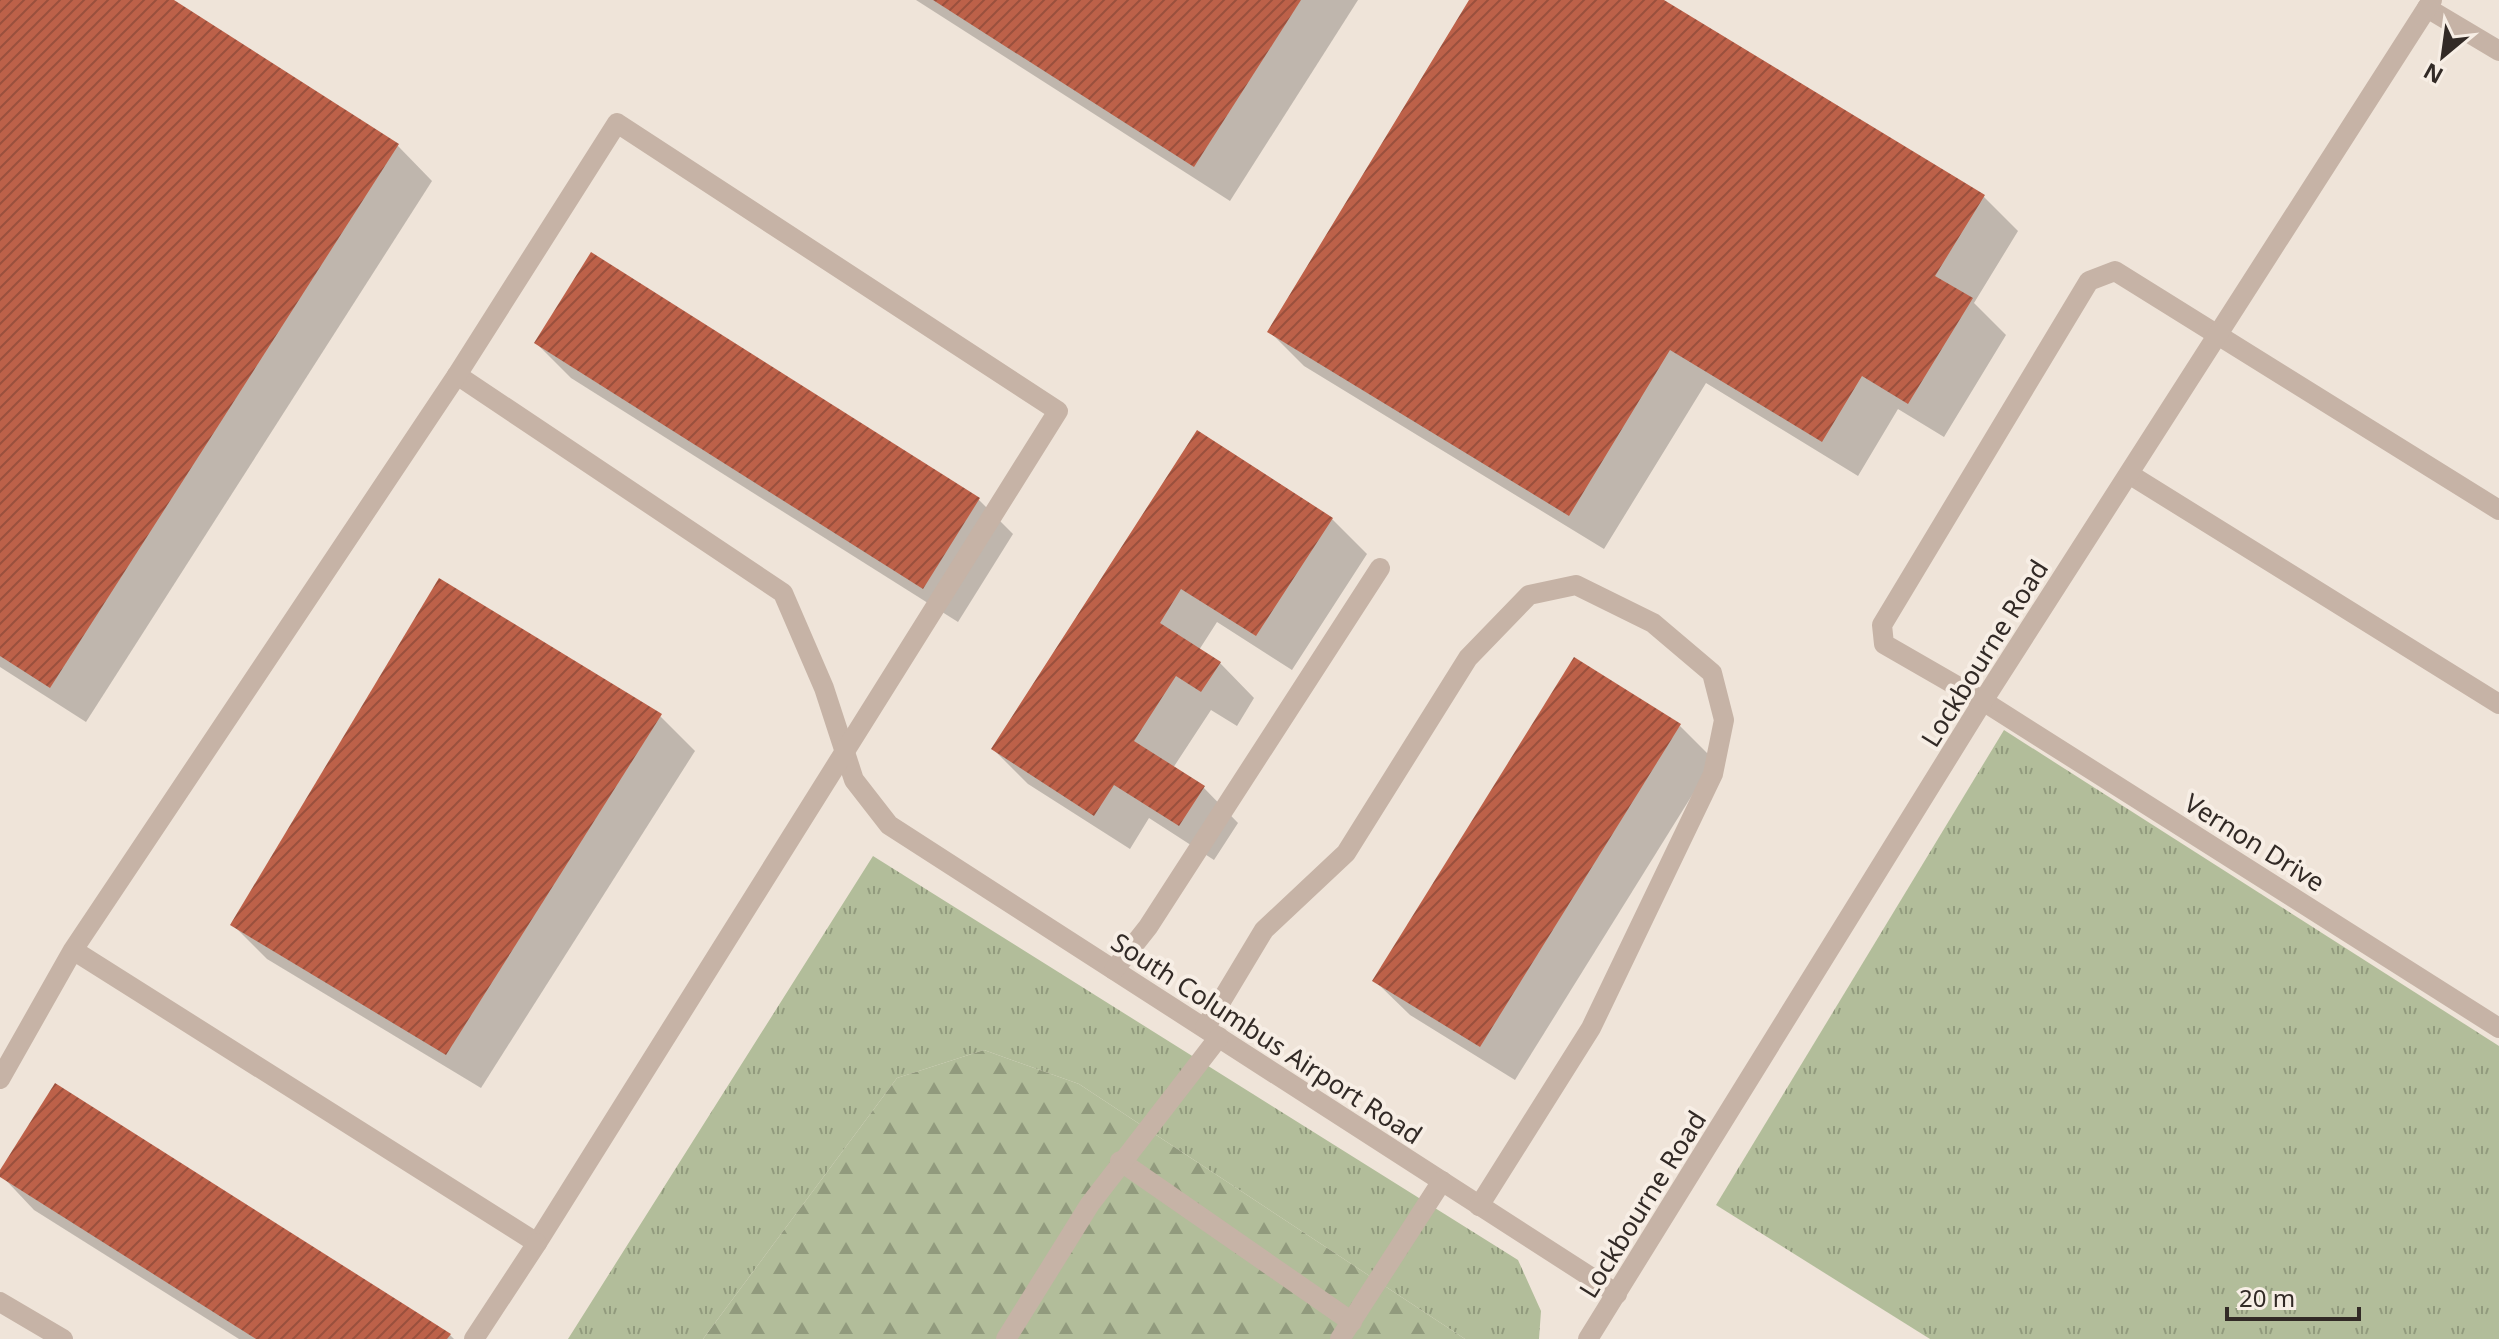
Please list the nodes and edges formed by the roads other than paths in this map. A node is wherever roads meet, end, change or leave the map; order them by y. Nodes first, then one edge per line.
1 (2429, 4) edge
2 (2499, 51) edge
3 (2218, 335) junction
4 (457, 375) junction
5 (2129, 474) junction
6 (2499, 510) edge
7 (1380, 568) dead end
8 (1983, 701) junction
9 (2499, 704) edge
10 (844, 749) junction
11 (73, 950) junction
12 (1114, 970) junction
13 (2499, 1028) edge
14 (1212, 1032) junction
15 (0, 1079) edge
16 (1120, 1161) junction
17 (1442, 1181) junction
18 (1479, 1206) junction
19 (537, 1243) junction
20 (1617, 1294) junction
21 (0, 1302) edge
22 (1346, 1330) edge
23 (63, 1339) edge
24 (474, 1339) edge
25 (1006, 1339) edge
26 (1588, 1339) edge

1 - 2 street
1 - 3 street, Lockbourne Road
3 - 5 street, Lockbourne Road
3 - 6 street
3 - 8 street, Vernon Drive
4 - 10 street, South Columbus Airport Road
4 - 10 street
4 - 11 street
5 - 8 street, Lockbourne Road
5 - 9 street
7 - 12 street
8 - 13 street, Vernon Drive
8 - 20 street, Lockbourne Road
10 - 12 street, South Columbus Airport Road
10 - 19 street
11 - 15 street
11 - 19 street
12 - 14 street, South Columbus Airport Road
14 - 16 street
14 - 17 street, South Columbus Airport Road
14 - 18 street
16 - 22 street
16 - 25 street
17 - 18 street, South Columbus Airport Road
17 - 22 street
18 - 20 street, South Columbus Airport Road
19 - 24 street
20 - 26 street, Lockbourne Road
21 - 23 street

